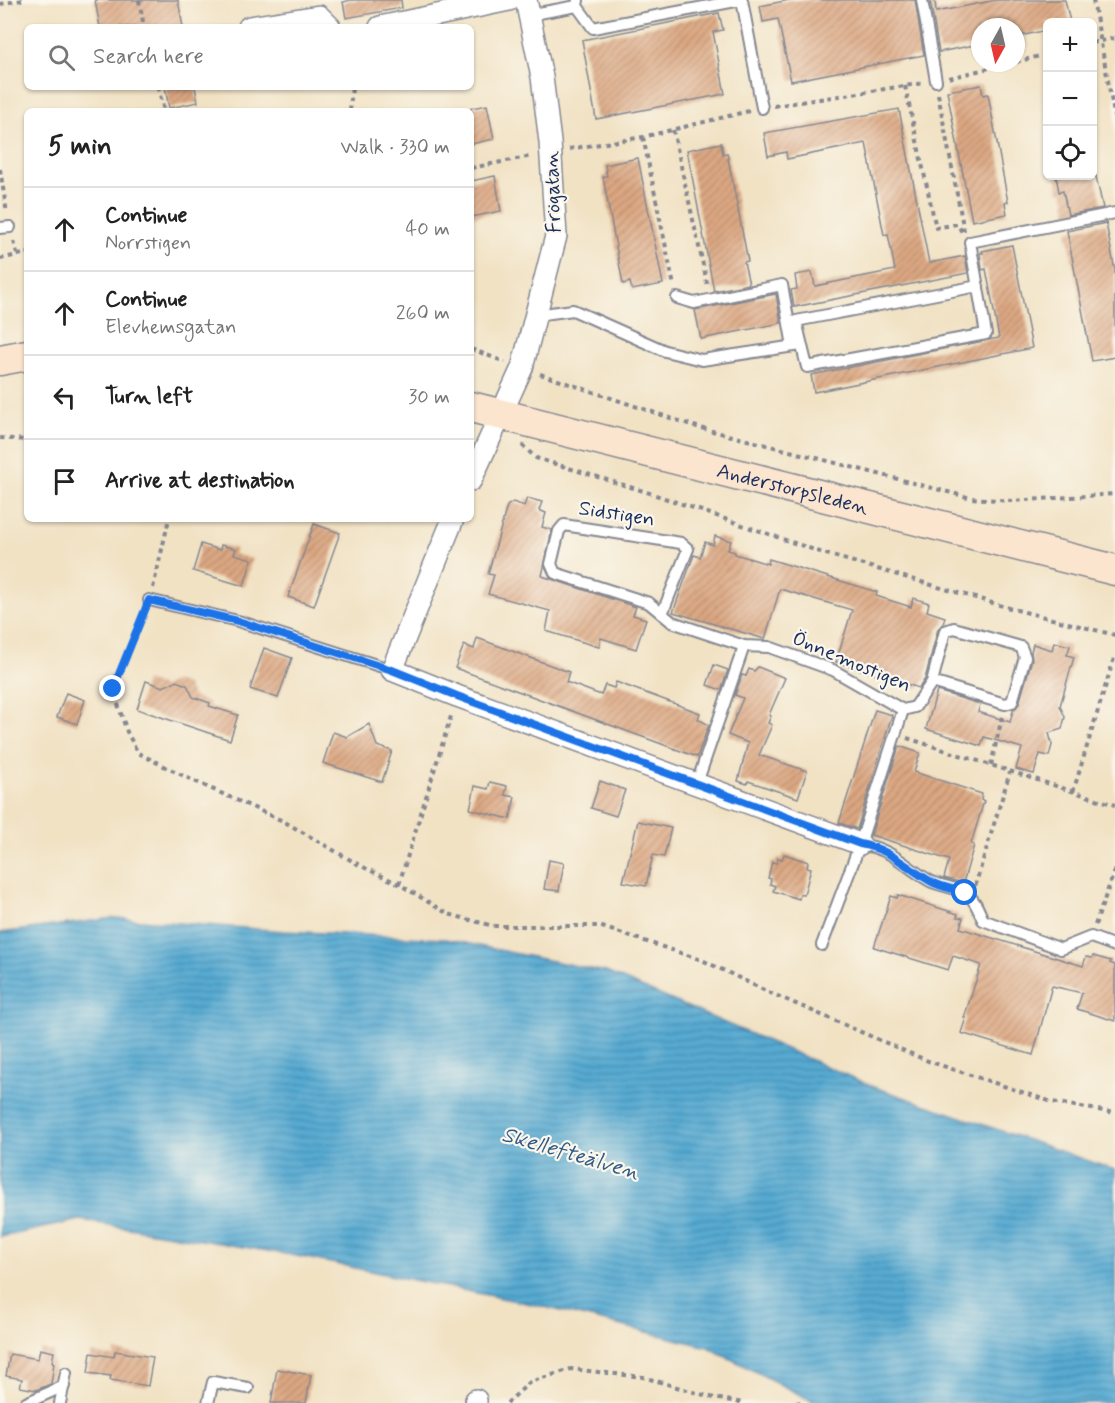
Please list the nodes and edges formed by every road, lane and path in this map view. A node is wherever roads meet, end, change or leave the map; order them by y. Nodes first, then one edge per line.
1 (22, 0) edge
2 (139, 0) edge
3 (510, 0) edge
4 (741, 0) edge
5 (922, 0) edge
6 (1093, 0) edge
7 (577, 3) edge
8 (0, 4) edge
9 (527, 7) edge
10 (143, 24) edge
11 (268, 24) edge
12 (327, 24) edge
13 (394, 24) edge
14 (1115, 38) edge
15 (1101, 41) junction
16 (1097, 42) edge
17 (1043, 55) edge
18 (1025, 60) edge
19 (973, 72) edge
20 (936, 81) junction
21 (905, 86) junction
22 (159, 90) edge
23 (352, 90) edge
24 (163, 108) edge
25 (350, 108) edge
26 (762, 108) junction
27 (1115, 119) edge
28 (673, 130) junction
29 (642, 137) junction
30 (551, 153) junction
31 (474, 167) edge
32 (1115, 213) edge
33 (24, 254) edge
34 (0, 259) edge
35 (978, 286) junction
36 (677, 297) joint
37 (711, 300) junction
38 (536, 315) junction
39 (797, 346) junction
40 (474, 350) edge
41 (24, 355) edge
42 (0, 360) edge
43 (522, 368) junction
44 (474, 408) edge
45 (498, 424) junction
46 (0, 438) edge
47 (24, 440) edge
48 (474, 474) edge
49 (1115, 494) edge
50 (168, 522) edge
51 (452, 522) edge
52 (1115, 570) edge
53 (149, 600) junction
54 (662, 614) junction
55 (1115, 635) edge
56 (744, 646) junction
57 (1115, 655) edge
58 (392, 670) junction
59 (932, 682) junction
60 (457, 696) junction
61 (1005, 704) junction
62 (903, 710) junction
63 (894, 734) junction
64 (991, 765) junction
65 (1010, 772) junction
66 (697, 783) junction
67 (1073, 792) junction
68 (1115, 805) edge
69 (860, 844) junction
70 (1115, 870) edge
71 (399, 884) junction
72 (972, 898) junction
73 (1091, 937) junction
74 (822, 945) dead end
75 (1115, 946) edge
76 (1115, 1113) edge
77 (66, 1373) dead end
78 (64, 1386) junction
79 (248, 1388) dead end
80 (802, 1402) edge
81 (26, 1403) edge
82 (60, 1403) edge
83 (208, 1403) edge
84 (507, 1403) edge
85 (743, 1403) edge
86 (796, 1403) edge

1 - 8 path
2 - 10 path
3 - 13 street
4 - 7 lane
4 - 26 lane
5 - 20 lane
6 - 15 path
7 - 9 lane
9 - 30 street, Frögatan
11 - 12 street
14 - 15 path
15 - 16 path
15 - 27 path
17 - 18 path
19 - 20 path
20 - 21 path
20 - 21 path
21 - 26 path
22 - 24 path
23 - 25 path
26 - 28 path
28 - 29 path
28 - 37 path
29 - 30 path
29 - 36 path
30 - 31 path
30 - 38 street, Frögatan
32 - 35 lane
33 - 34 path
35 - 39 lane
35 - 39 lane
36 - 37 lane
37 - 39 lane
38 - 39 lane
38 - 43 street, Frögatan
40 - 43 path
41 - 42 main road
43 - 45 street, Frögatan
43 - 49 path
44 - 45 main road, Anderstorpsleden
45 - 48 street, Frögatan
45 - 52 main road, Anderstorpsleden
45 - 55 path
46 - 47 path
50 - 53 path
51 - 58 street
53 - 58 lane
53 - 71 path
54 - 54 lane, Sidstigen
54 - 56 lane, Sidstigen
56 - 62 lane, Önnemostigen
56 - 66 lane
57 - 67 path
58 - 60 street
59 - 61 lane, Önnemostigen
59 - 61 lane, Önnemostigen
59 - 62 lane, Önnemostigen
60 - 66 street
60 - 71 path
61 - 64 path
62 - 63 lane
63 - 64 path
63 - 69 lane
64 - 65 path
65 - 67 path
65 - 72 path
66 - 69 street
67 - 68 path
69 - 72 lane
69 - 74 lane
70 - 73 path
71 - 76 path
72 - 73 lane
73 - 75 lane
77 - 78 lane
78 - 81 lane
78 - 82 lane
79 - 83 lane
80 - 86 path
84 - 85 path

